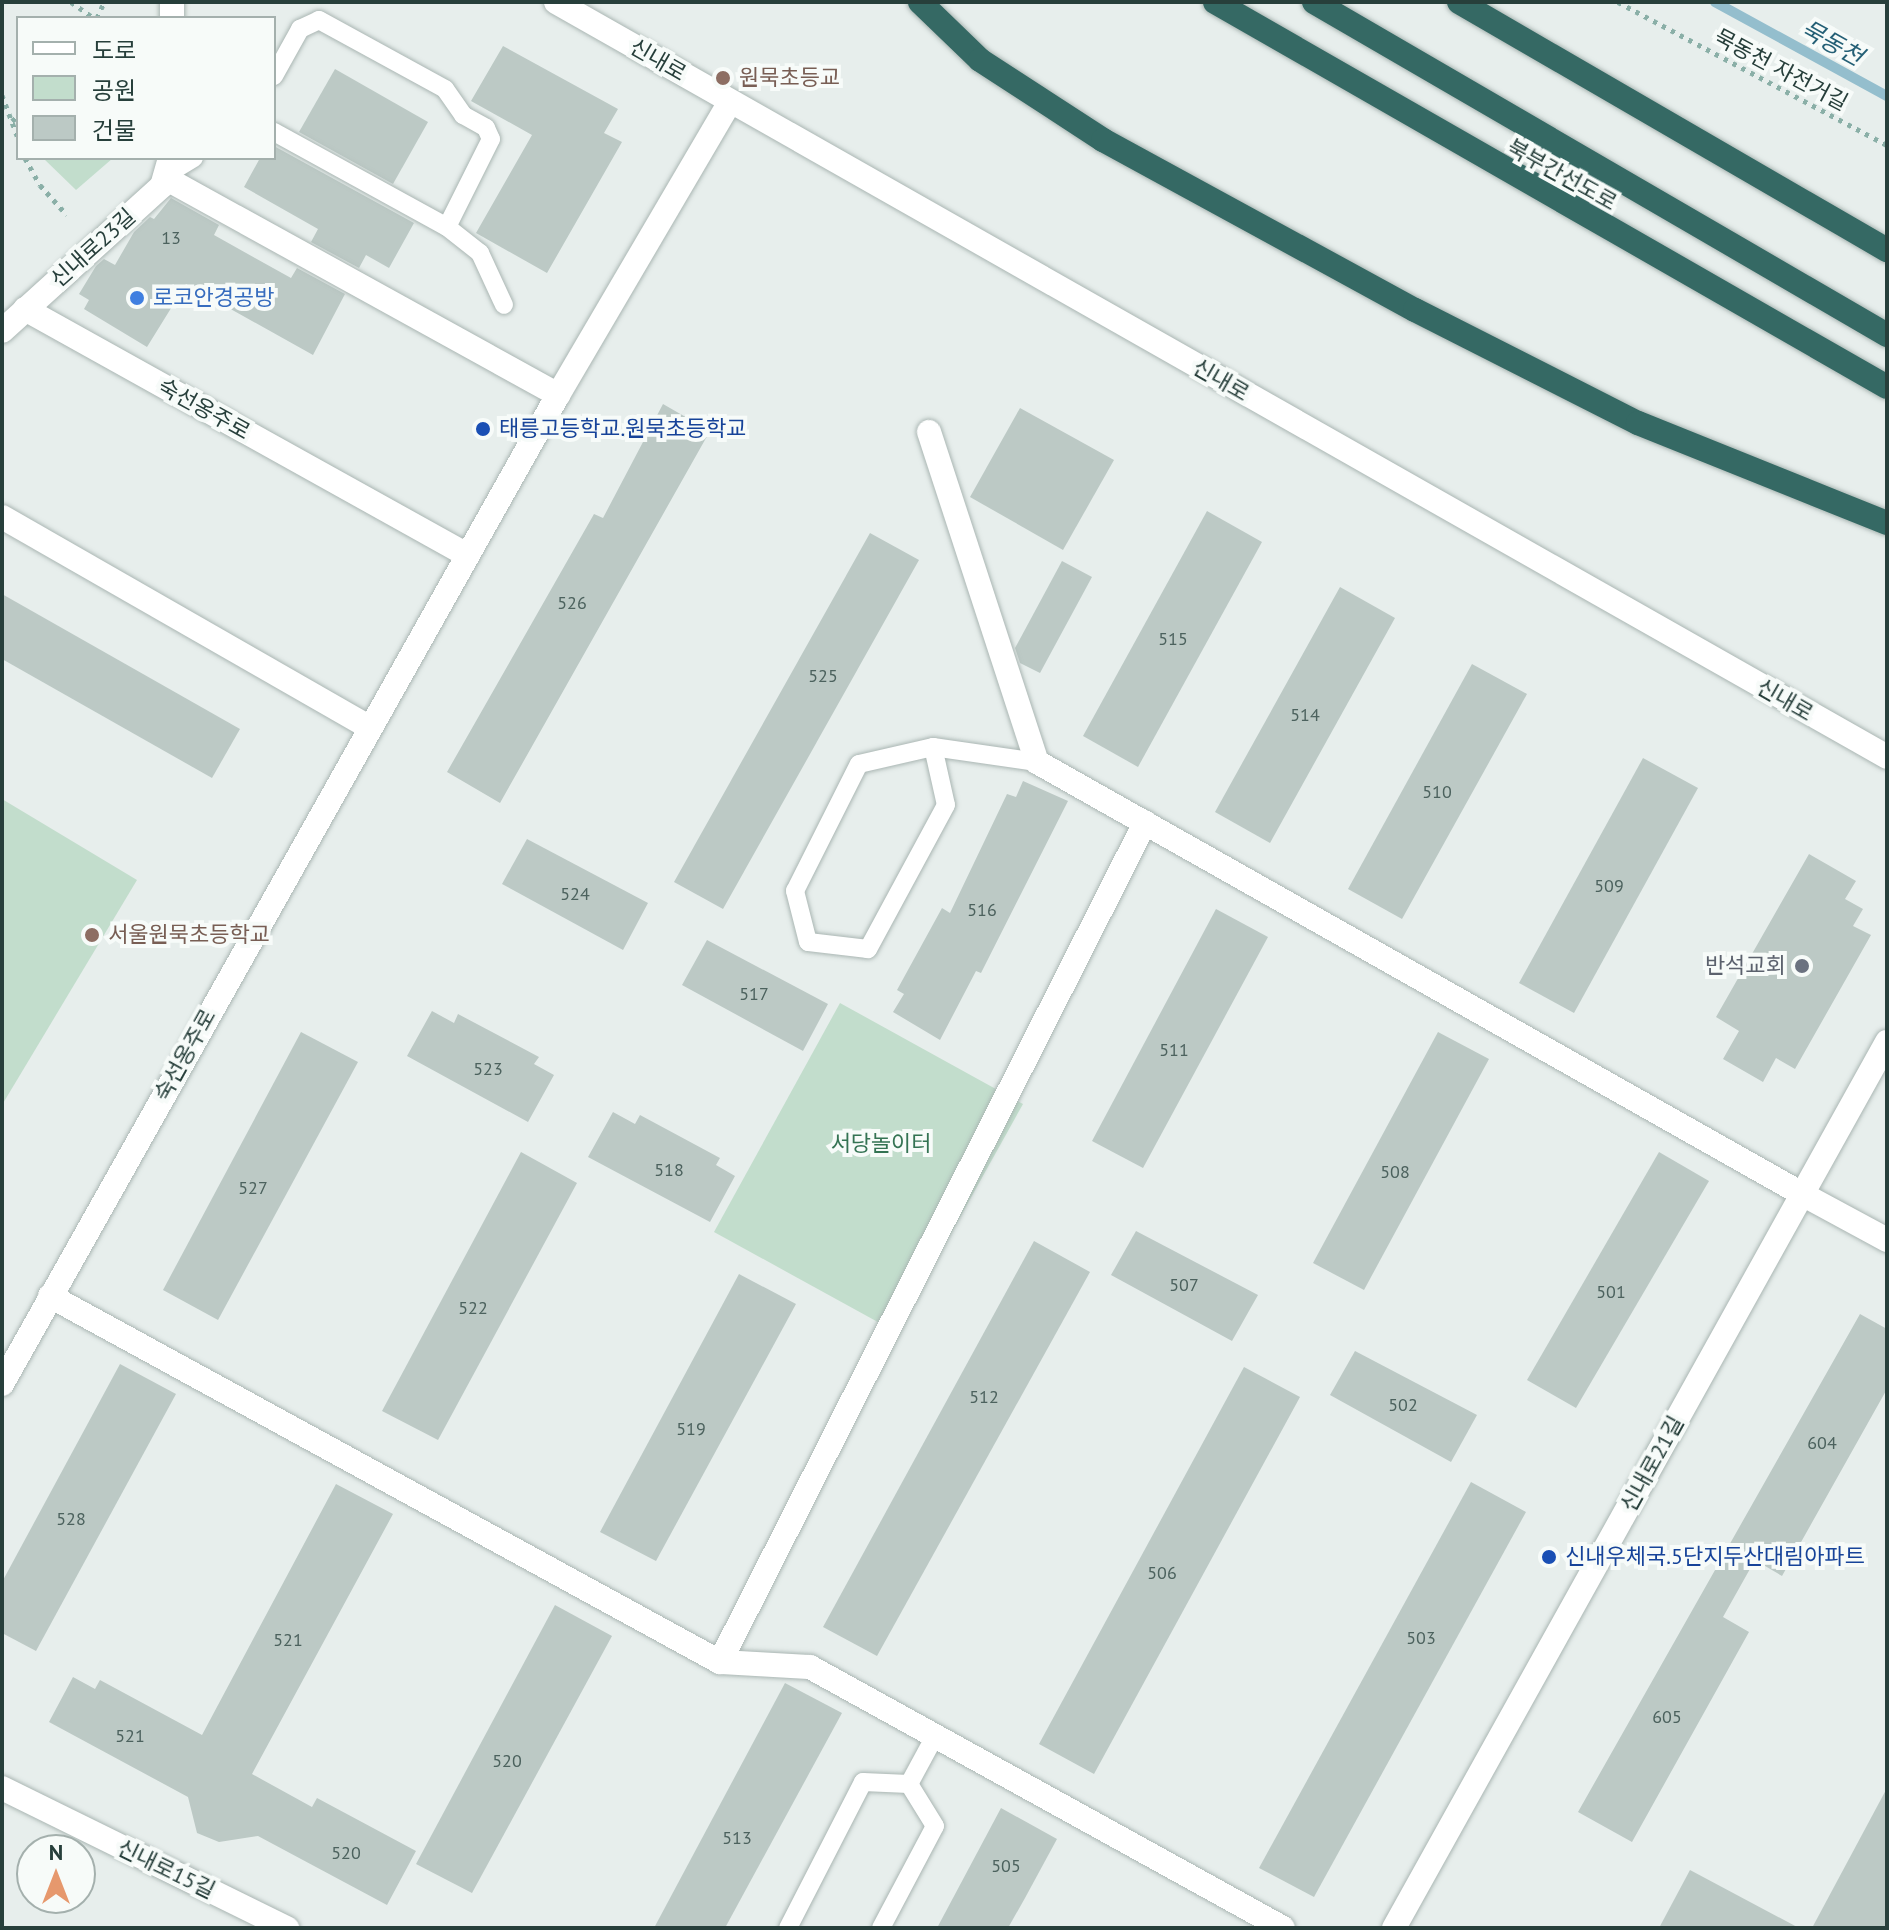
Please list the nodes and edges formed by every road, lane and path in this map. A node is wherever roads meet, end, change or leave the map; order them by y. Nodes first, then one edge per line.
1 (71, 2) edge
2 (556, 2) edge
3 (920, 2) edge
4 (1215, 2) edge
5 (1314, 2) edge
6 (1459, 2) edge
7 (1618, 2) edge
8 (92, 16) edge
9 (276, 72) edge
10 (2, 95) edge
11 (730, 102) junction
12 (16, 118) edge
13 (12, 121) junction
14 (16, 132) edge
15 (276, 133) edge
16 (1887, 145) edge
17 (26, 160) edge
18 (190, 160) edge
19 (169, 170) edge
20 (67, 215) dead end
21 (447, 227) junction
22 (1887, 250) edge
23 (504, 305) dead end
24 (25, 309) junction
25 (2, 331) edge
26 (1887, 335) edge
27 (1887, 387) edge
28 (558, 395) junction
29 (929, 432) dead end
30 (2, 517) edge
31 (1887, 523) edge
32 (467, 555) junction
33 (370, 728) junction
34 (933, 747) junction
35 (1887, 757) edge
36 (1037, 762) junction
37 (1145, 823) junction
38 (1887, 1042) edge
39 (1802, 1194) junction
40 (1887, 1240) edge
41 (50, 1296) junction
42 (2, 1384) edge
43 (720, 1662) junction
44 (935, 1736) junction
45 (909, 1784) junction
46 (2, 1788) edge
47 (287, 1928) edge
48 (788, 1928) edge
49 (881, 1928) edge
50 (1283, 1928) edge
51 (1394, 1928) edge

1 - 8 path
2 - 11 street, 신내로
3 - 31 highway
4 - 27 highway, 북부간선도로
5 - 26 highway, 북부간선도로
6 - 22 highway
7 - 16 path, 묵동천 자전거길
9 - 21 lane
10 - 13 path
11 - 28 street, 숙선옹주로
11 - 35 street, 신내로
12 - 13 path
13 - 14 path
15 - 21 lane
17 - 20 path
18 - 19 lane
19 - 24 street, 신내로23길
19 - 28 street
21 - 23 lane
24 - 25 street, 신내로23길
24 - 32 street, 숙선옹주로
28 - 32 street, 숙선옹주로
29 - 36 street
30 - 33 street
32 - 33 street, 숙선옹주로
33 - 41 street, 숙선옹주로
34 - 34 lane
34 - 36 lane
36 - 37 street
37 - 39 street
37 - 43 street
38 - 39 street, 신내로21길
39 - 40 street
39 - 51 street, 신내로21길
41 - 42 street, 숙선옹주로
41 - 43 street
43 - 44 street
44 - 45 lane
44 - 50 street
45 - 48 lane
45 - 49 lane
46 - 47 street, 신내로15길

